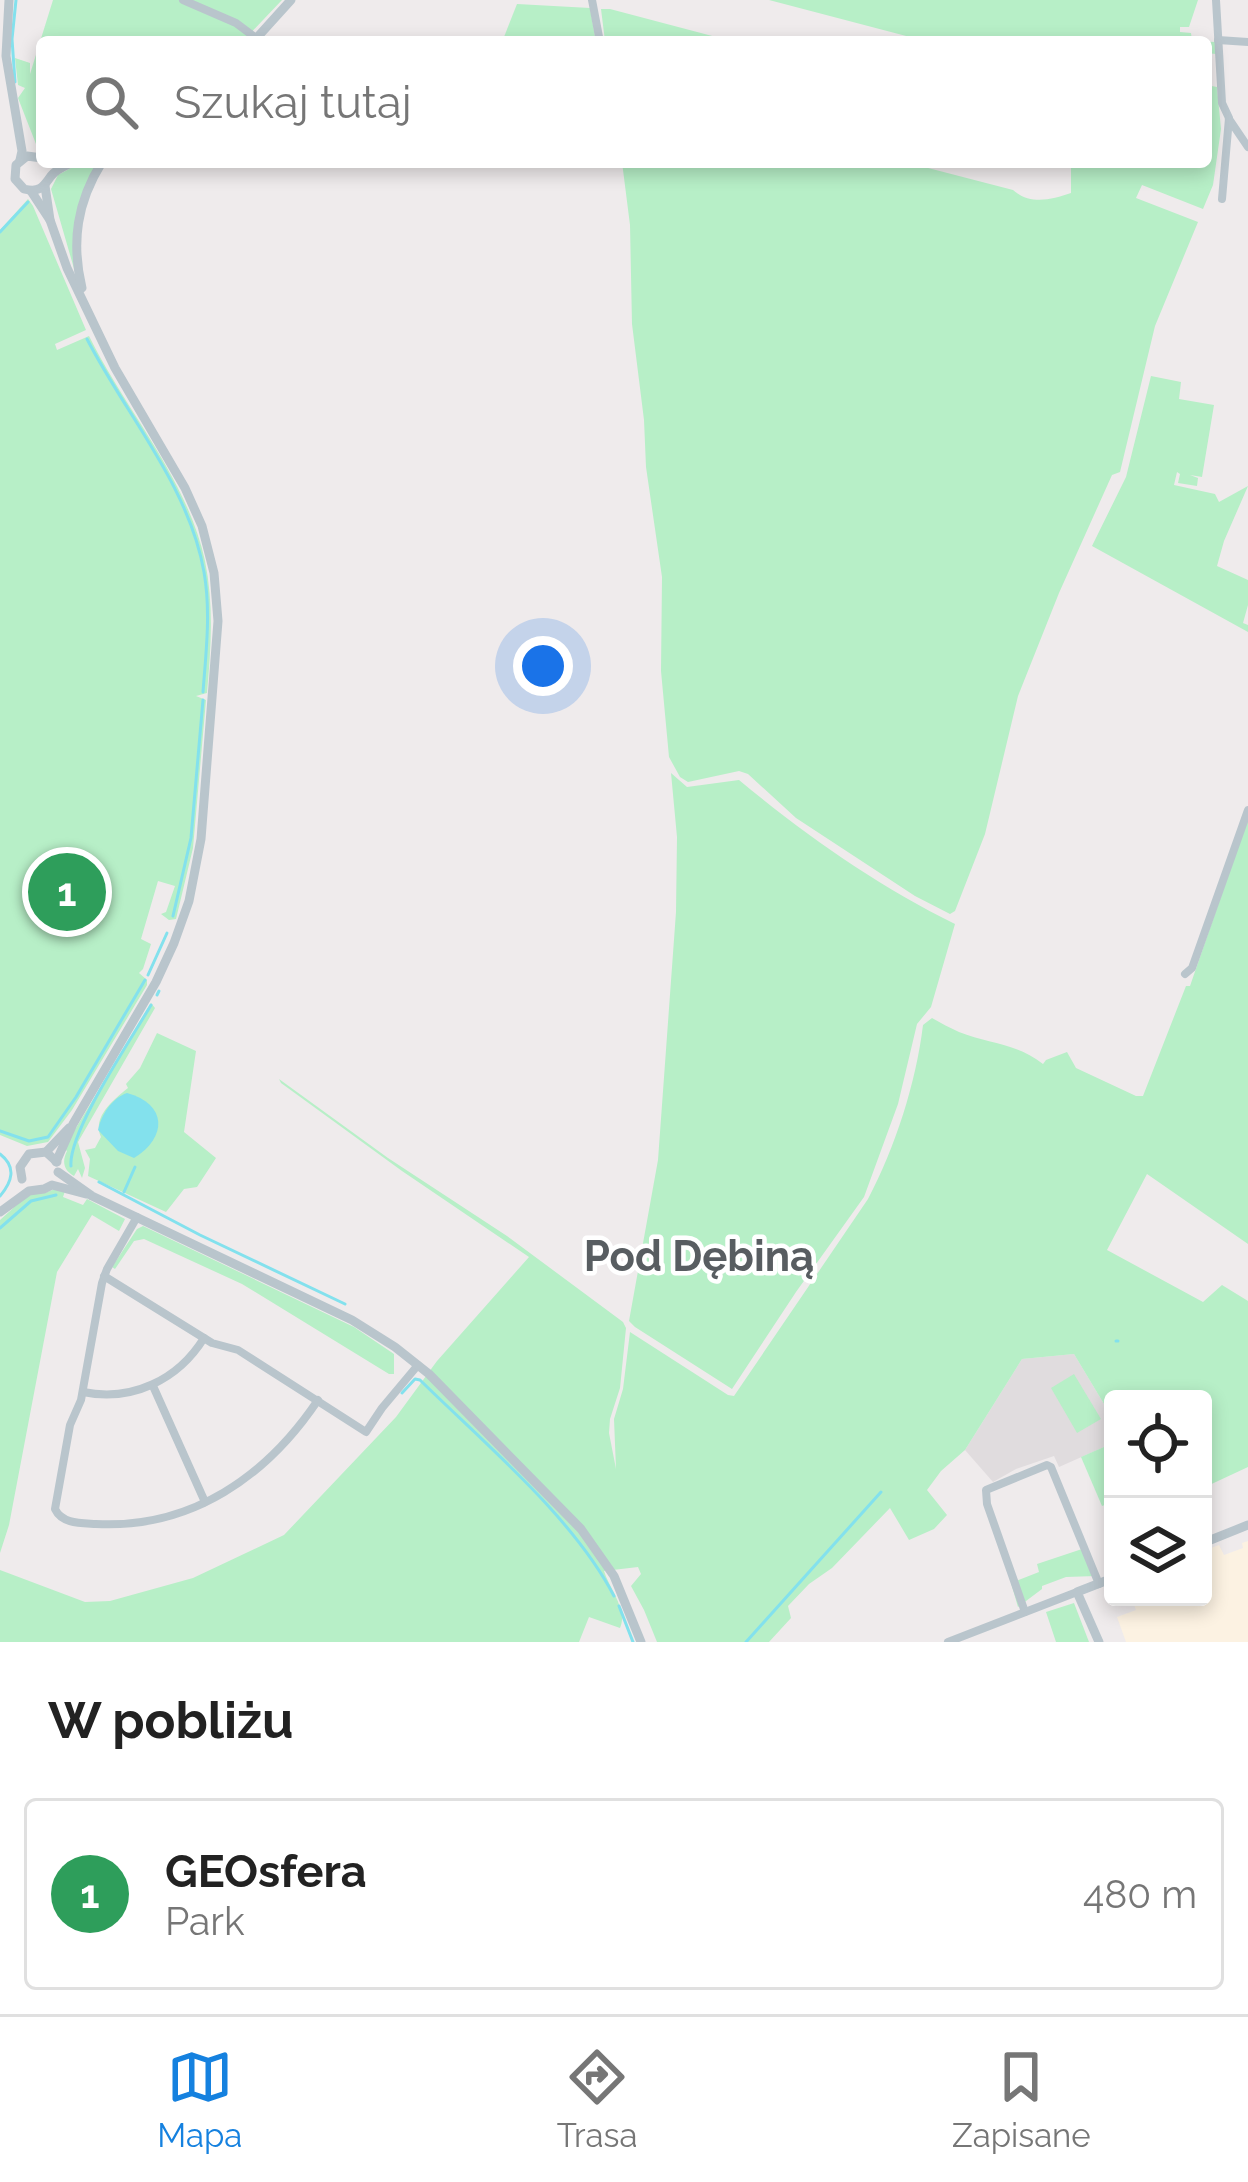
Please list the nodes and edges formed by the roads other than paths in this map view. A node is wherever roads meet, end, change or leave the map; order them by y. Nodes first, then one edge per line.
1 (9, 0) edge
2 (183, 0) edge
3 (292, 0) edge
4 (592, 0) edge
5 (1216, 0) edge
6 (251, 36) edge
7 (259, 36) edge
8 (599, 36) edge
9 (1218, 40) junction
10 (1248, 42) edge
11 (1228, 118) junction
12 (17, 121) junction
13 (1248, 147) edge
14 (36, 150) edge
15 (36, 158) edge
16 (20, 160) junction
17 (44, 168) edge
18 (66, 168) edge
19 (100, 168) edge
20 (48, 182) junction
21 (31, 191) junction
22 (1222, 199) dead end
23 (50, 220) junction
24 (85, 305) junction
25 (1248, 810) edge
26 (1185, 974) dead end
27 (73, 1124) junction
28 (46, 1152) junction
29 (57, 1167) junction
30 (22, 1179) junction
31 (52, 1185) junction
32 (34, 1189) junction
33 (92, 1196) junction
34 (0, 1212) edge
35 (137, 1217) junction
36 (104, 1276) junction
37 (205, 1338) junction
38 (418, 1365) junction
39 (153, 1386) junction
40 (83, 1392) junction
41 (318, 1400) junction
42 (205, 1502) junction
43 (1248, 1525) edge
44 (1212, 1539) edge
45 (1104, 1582) edge
46 (1099, 1584) junction
47 (1077, 1592) junction
48 (1025, 1612) junction
49 (641, 1642) edge
50 (948, 1642) edge
51 (1099, 1642) edge

1 - 12 street
2 - 6 street
3 - 7 street
4 - 8 street
5 - 9 street
9 - 10 street
9 - 11 street
11 - 13 street
11 - 22 street
12 - 14 street
12 - 16 street
15 - 16 street
16 - 21 street
17 - 20 street
18 - 20 street
19 - 24 street
20 - 21 street
20 - 23 street
21 - 23 street
23 - 24 street
24 - 27 street
25 - 26 street
27 - 28 street
27 - 29 street
28 - 29 street
28 - 30 street
29 - 31 street
29 - 33 street
30 - 32 street
30 - 34 street
31 - 32 street
31 - 33 street
32 - 34 street
33 - 35 street
35 - 36 street
35 - 38 street
36 - 37 street
36 - 40 street
37 - 39 street
37 - 41 street
38 - 41 street
38 - 49 street
39 - 40 street
39 - 42 street
40 - 42 street
41 - 42 street
43 - 44 street
45 - 46 street
46 - 47 street
46 - 48 street
47 - 48 street
47 - 51 street
48 - 50 street

